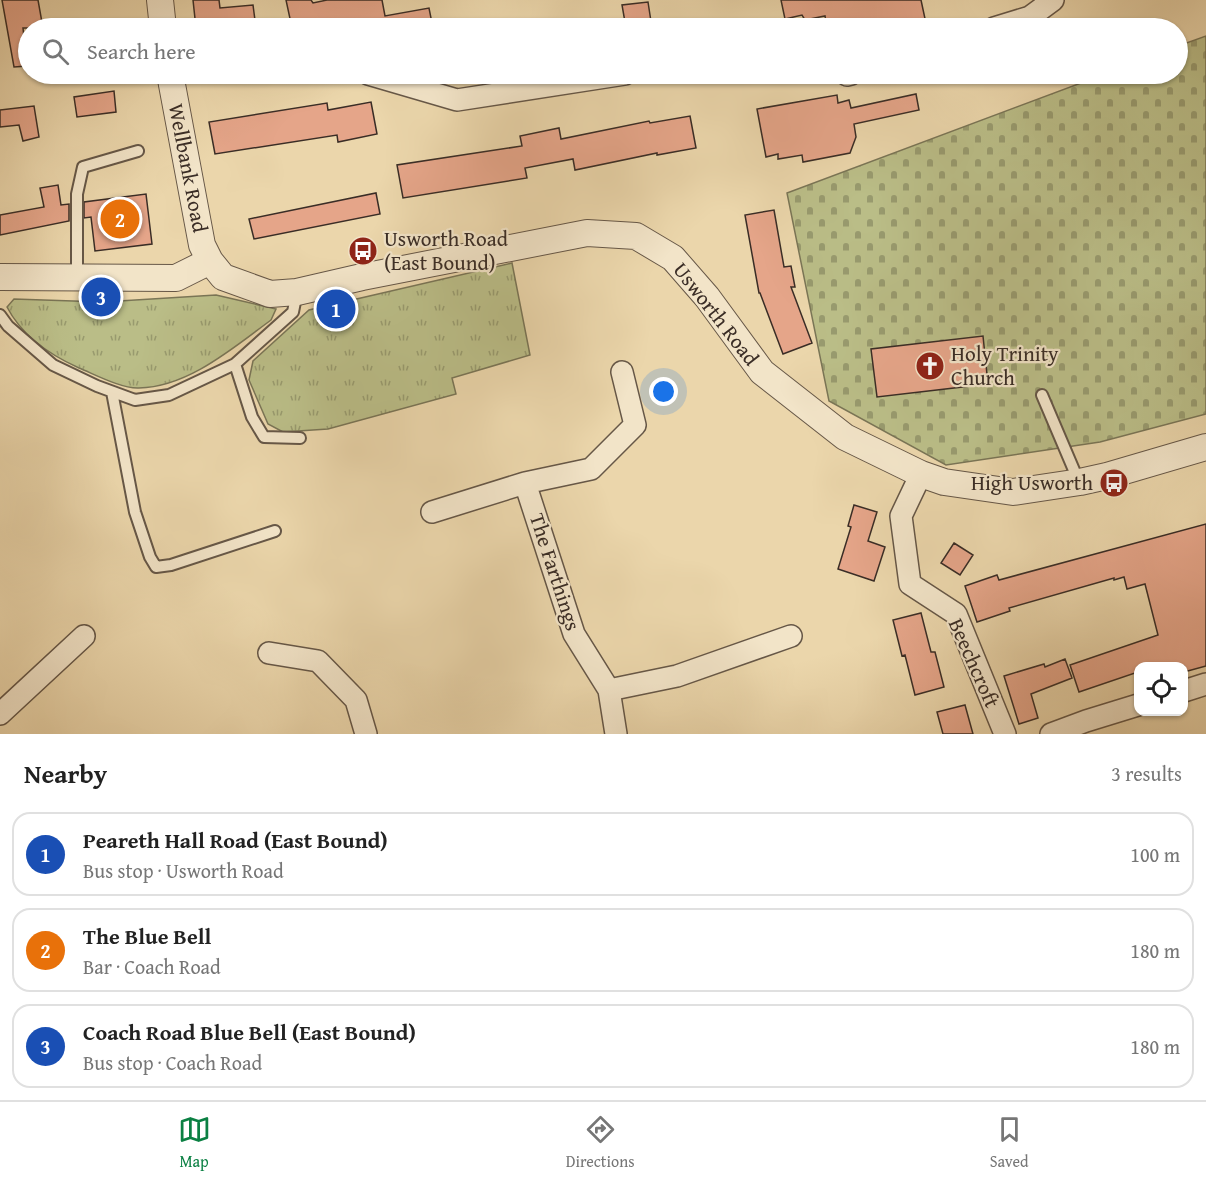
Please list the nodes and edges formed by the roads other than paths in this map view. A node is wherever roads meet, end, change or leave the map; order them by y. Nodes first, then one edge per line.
1 (160, 0) edge
2 (1053, 0) edge
3 (162, 18) edge
4 (1027, 18) edge
5 (172, 84) edge
6 (402, 84) edge
7 (560, 84) edge
8 (138, 151) dead end
9 (210, 261) junction
10 (0, 277) edge
11 (76, 278) junction
12 (297, 292) junction
13 (0, 315) edge
14 (235, 364) junction
15 (622, 372) dead end
16 (112, 392) junction
17 (1042, 395) dead end
18 (300, 438) dead end
19 (1206, 447) edge
20 (921, 474) junction
21 (1080, 482) junction
22 (525, 483) junction
23 (432, 512) dead end
24 (275, 531) dead end
25 (84, 636) dead end
26 (791, 636) dead end
27 (269, 653) dead end
28 (1206, 684) edge
29 (609, 690) junction
30 (1188, 690) edge
31 (1134, 706) edge
32 (0, 714) edge
33 (366, 734) edge
34 (616, 734) edge
35 (1005, 734) edge
36 (1051, 734) edge

1 - 3 street
2 - 4 street
5 - 9 street, Wellbank Road
6 - 7 street
8 - 11 lane
9 - 11 street
9 - 12 street, Usworth Road
10 - 11 street
12 - 14 lane
12 - 20 street, Usworth Road
13 - 16 lane
14 - 16 lane
14 - 18 lane
15 - 22 street, The Farthings
16 - 24 lane
17 - 21 lane
19 - 21 street, Usworth Road
20 - 21 street, Usworth Road
20 - 35 street, Beechcroft
22 - 23 street, The Farthings
22 - 29 street, The Farthings
25 - 32 street
26 - 29 street
27 - 33 street
28 - 30 street
29 - 34 street, The Farthings
31 - 36 street

